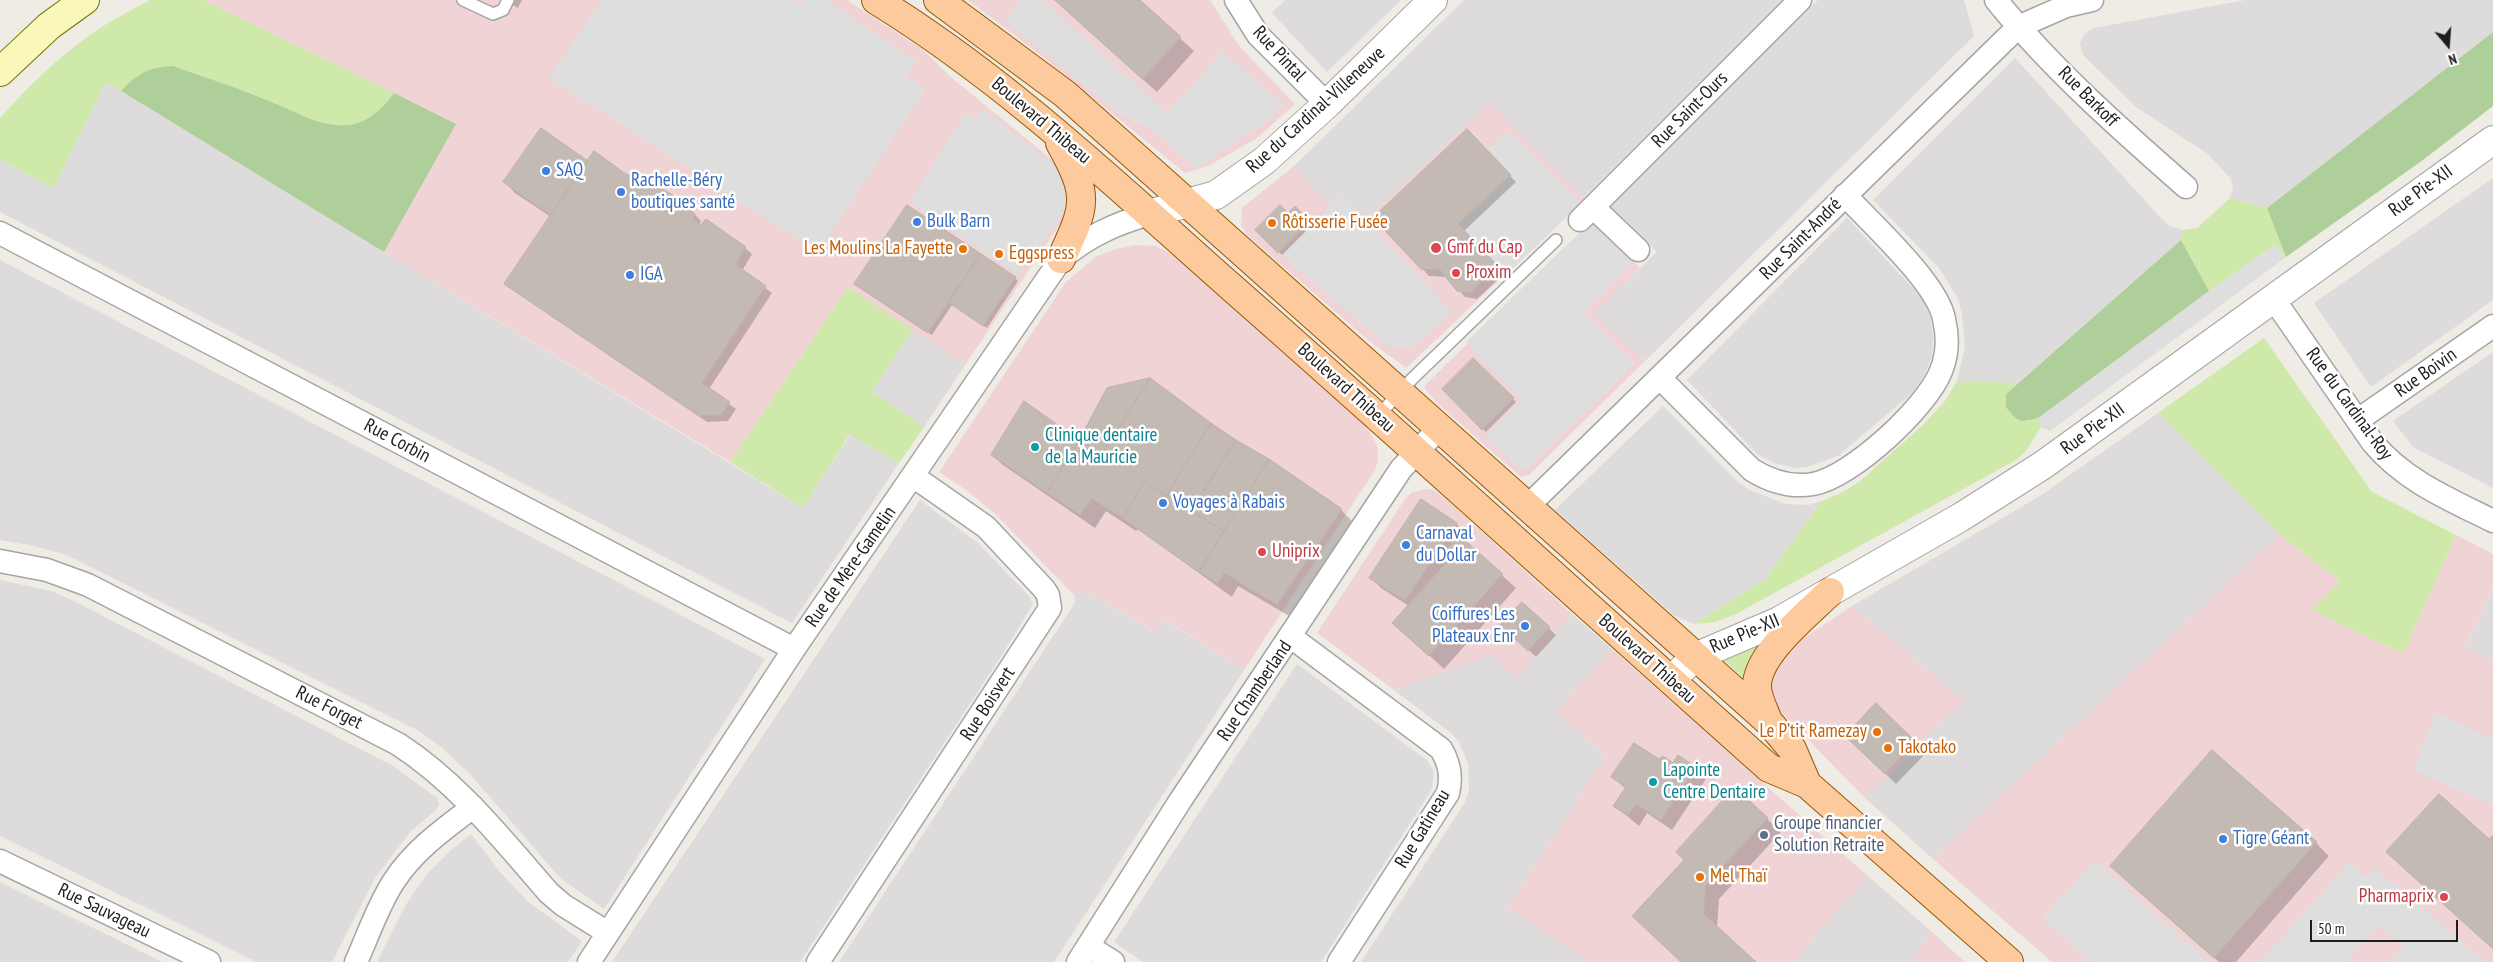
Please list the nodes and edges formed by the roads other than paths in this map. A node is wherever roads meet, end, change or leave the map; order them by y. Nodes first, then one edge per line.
1 (85, 0) edge
2 (463, 0) edge
3 (508, 0) edge
4 (876, 0) edge
5 (938, 0) edge
6 (1236, 0) edge
7 (1433, 0) edge
8 (1800, 0) edge
9 (1996, 0) edge
10 (2092, 0) edge
11 (2018, 27) junction
12 (0, 72) edge
13 (1327, 104) junction
14 (1051, 126) junction
15 (2493, 140) edge
16 (2186, 187) dead end
17 (1845, 196) junction
18 (1189, 204) junction
19 (1149, 214) junction
20 (0, 233) edge
21 (1556, 240) dead end
22 (1638, 250) dead end
23 (1061, 259) junction
24 (2273, 298) junction
25 (2493, 326) edge
26 (1660, 378) junction
27 (1401, 392) junction
28 (1378, 416) junction
29 (2358, 420) junction
30 (1440, 427) junction
31 (1418, 451) junction
32 (913, 476) junction
33 (1528, 506) junction
34 (2493, 521) edge
35 (0, 561) edge
36 (1830, 592) junction
37 (1291, 637) junction
38 (794, 649) junction
39 (1695, 656) junction
40 (1671, 680) junction
41 (1768, 721) junction
42 (1807, 784) junction
43 (473, 807) junction
44 (0, 861) edge
45 (608, 933) junction
46 (1083, 954) edge
47 (209, 962) edge
48 (356, 962) edge
49 (589, 962) edge
50 (818, 962) edge
51 (1113, 962) edge
52 (1340, 962) edge
53 (2009, 962) edge

1 - 12 main road
2 - 3 lane
4 - 14 main road, Boulevard Thibeau
5 - 18 main road, Boulevard Thibeau
6 - 13 street, Rue Pintal
7 - 13 street, Rue du Cardinal-Villeneuve
8 - 22 street, Rue Saint-Ours
9 - 11 street, Rue Barkoff
10 - 11 street, Rue Saint-André
11 - 16 street, Rue Barkoff
11 - 17 street, Rue Saint-André
13 - 18 street, Rue du Cardinal-Villeneuve
14 - 19 main road, Boulevard Thibeau
14 - 23 main road
15 - 24 street, Rue Pie-XII
17 - 26 street, Rue Saint-André
17 - 26 street
18 - 19 street, Rue du Cardinal-Villeneuve
18 - 27 main road, Boulevard Thibeau
19 - 23 street, Rue de Mère-Gamelin
19 - 28 main road, Boulevard Thibeau
20 - 38 street, Rue Corbin
21 - 27 lane
23 - 32 street, Rue de Mère-Gamelin
24 - 29 street, Rue du Cardinal-Roy
24 - 36 street, Rue Pie-XII
25 - 29 street, Rue Boivin
26 - 33 street, Rue Saint-André
27 - 28 lane
27 - 30 main road, Boulevard Thibeau
28 - 31 main road, Boulevard Thibeau
29 - 34 street, Rue du Cardinal-Roy
30 - 31 street, Rue Chamberland
30 - 33 main road, Boulevard Thibeau
31 - 37 street, Rue Chamberland
31 - 40 main road, Boulevard Thibeau
32 - 38 street, Rue de Mère-Gamelin
32 - 50 street, Rue Boisvert
33 - 39 main road, Boulevard Thibeau
35 - 43 street, Rue Forget
36 - 39 street, Rue Pie-XII
36 - 41 main road
37 - 46 street, Rue Chamberland
37 - 52 street, Rue Gatineau
38 - 45 street, Rue de Mère-Gamelin
39 - 40 street, Rue Pie-XII
39 - 41 main road, Boulevard Thibeau
40 - 42 main road, Boulevard Thibeau
41 - 42 main road, Boulevard Thibeau
42 - 53 main road, Boulevard Thibeau
43 - 45 street, Rue Forget
43 - 48 street
44 - 47 street, Rue Sauvageau
45 - 49 street, Rue de Mère-Gamelin
46 - 51 street

